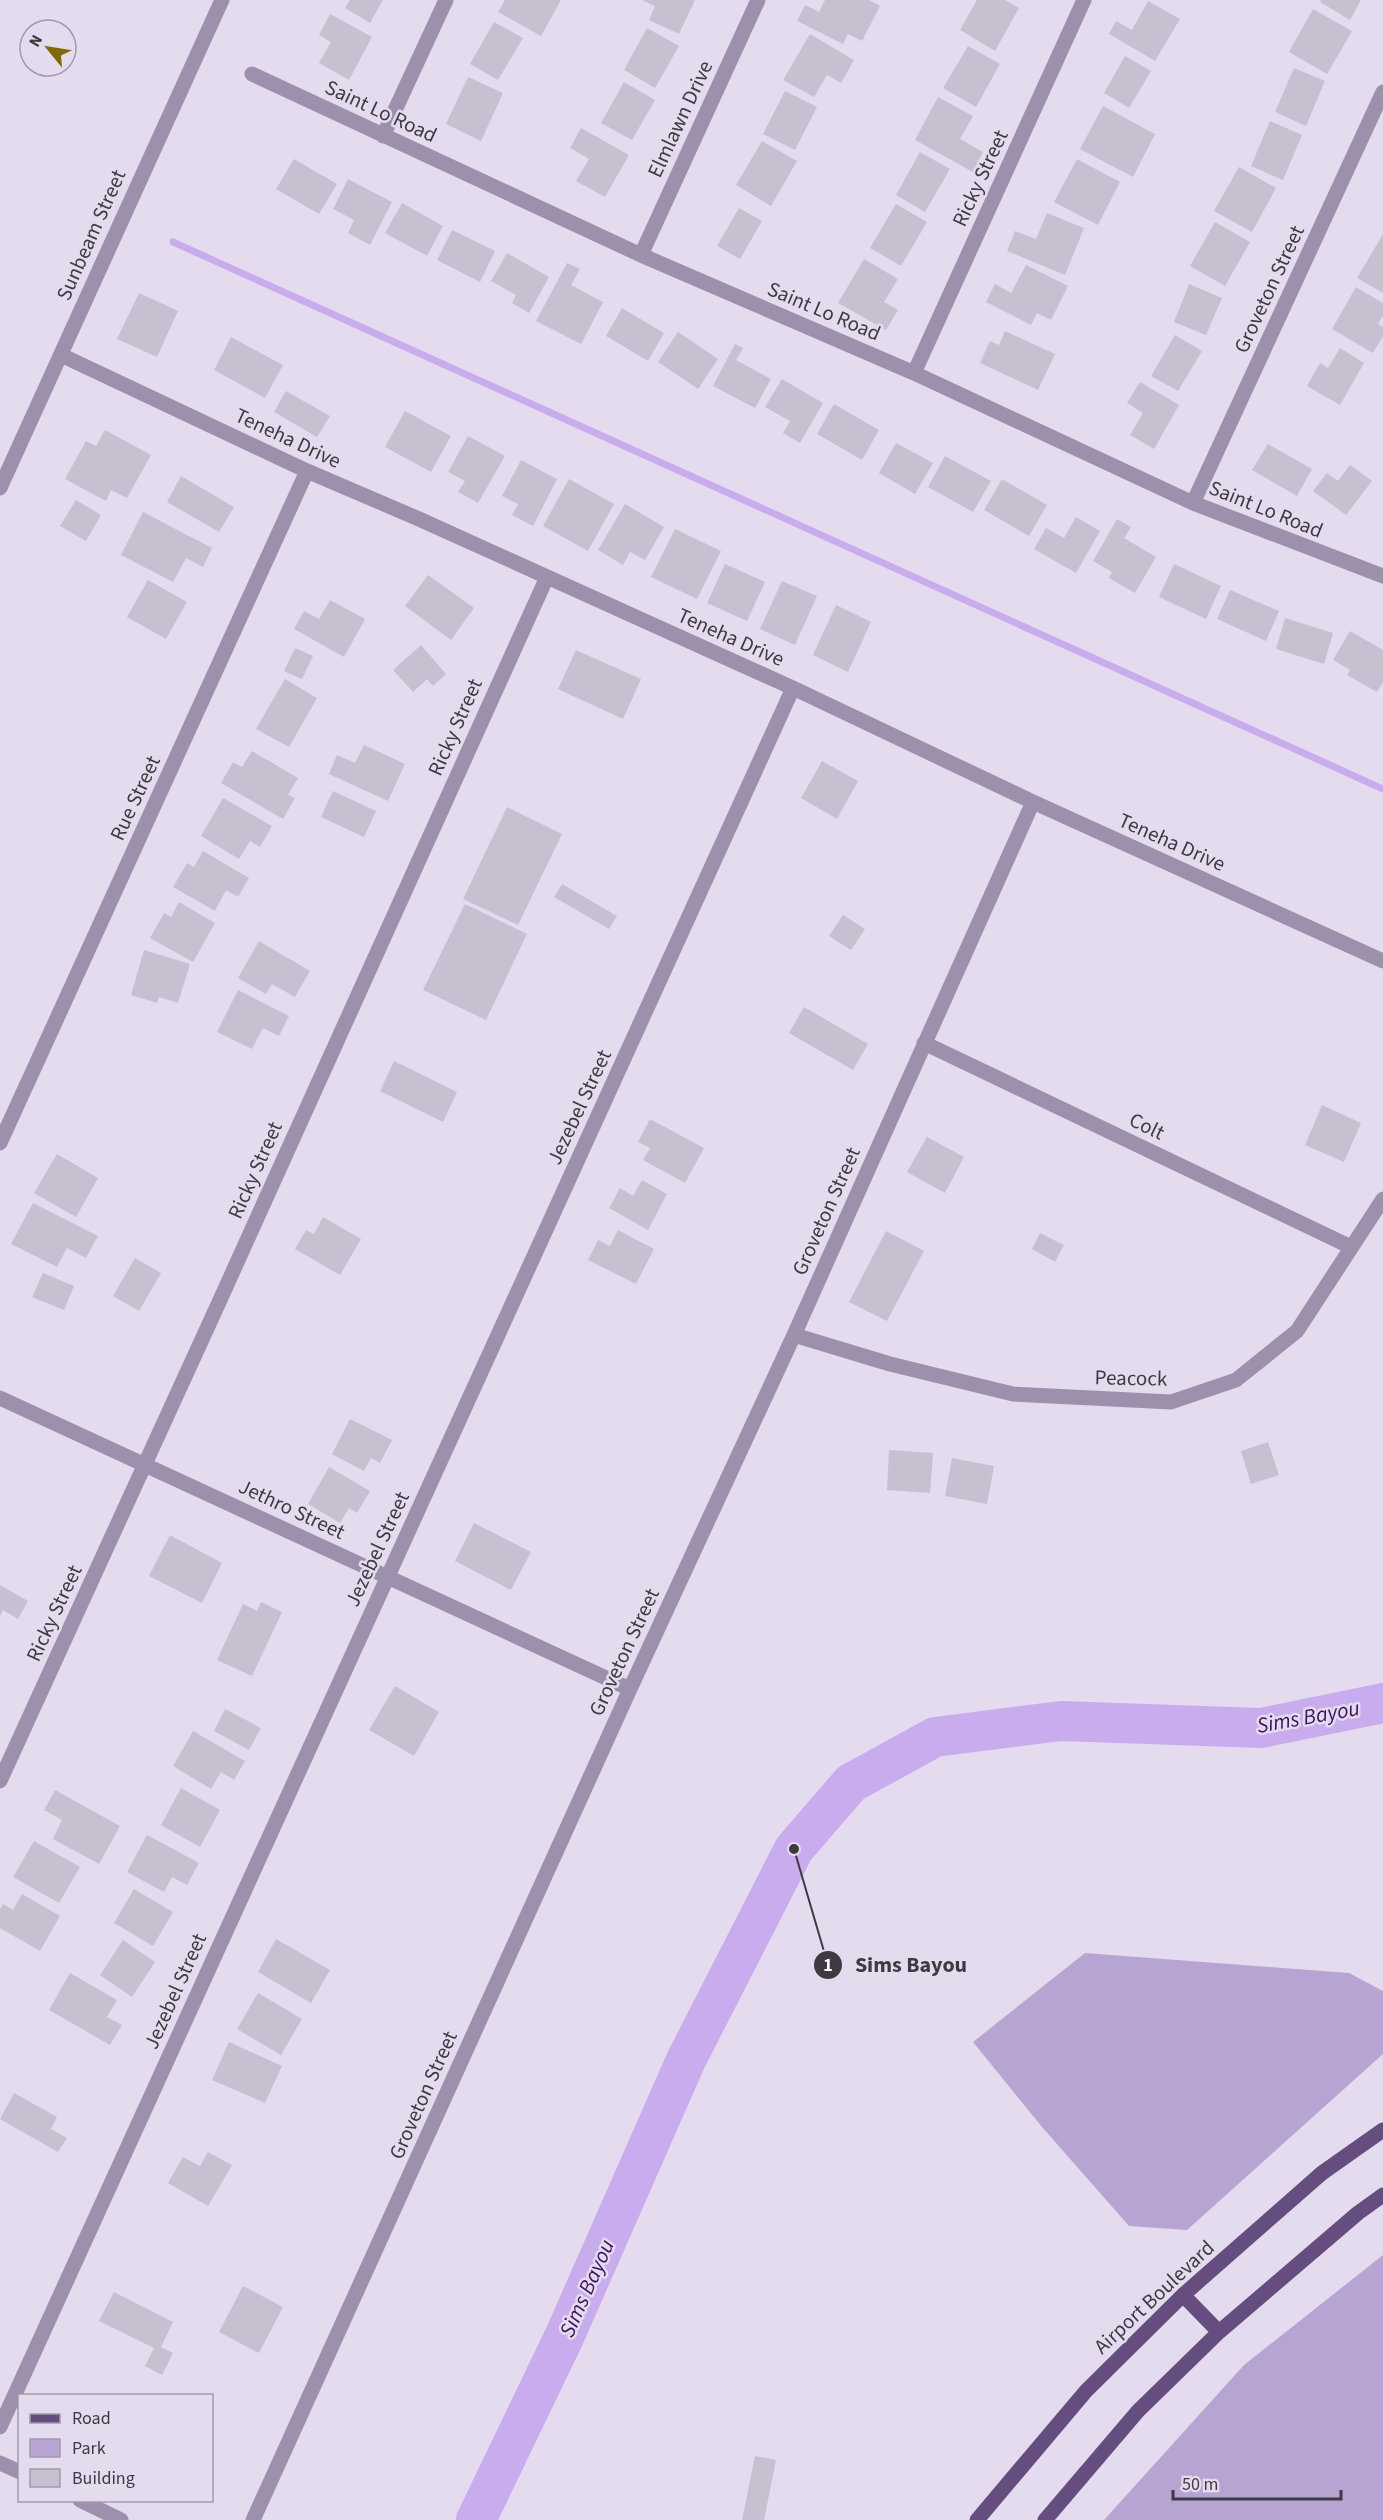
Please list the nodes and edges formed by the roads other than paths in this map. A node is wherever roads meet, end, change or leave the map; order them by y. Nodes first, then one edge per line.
1 (222, 0) edge
2 (446, 0) edge
3 (758, 0) edge
4 (1084, 0) edge
5 (252, 74) dead end
6 (1383, 92) edge
7 (383, 136) junction
8 (641, 255) junction
9 (61, 355) junction
10 (914, 373) junction
11 (307, 471) junction
12 (0, 488) edge
13 (1193, 503) junction
14 (1383, 576) edge
15 (547, 577) junction
16 (793, 688) junction
17 (1033, 802) junction
18 (1383, 961) edge
19 (924, 1043) junction
20 (0, 1143) edge
21 (1383, 1198) edge
22 (1351, 1247) junction
23 (794, 1335) junction
24 (0, 1398) edge
25 (146, 1464) junction
26 (387, 1578) junction
27 (630, 1689) junction
28 (0, 1780) edge
29 (1383, 2130) edge
30 (1383, 2195) edge
31 (1183, 2295) junction
32 (1220, 2332) junction
33 (0, 2427) edge
34 (0, 2463) edge
35 (18, 2471) edge
36 (84, 2502) edge
37 (121, 2520) edge
38 (253, 2520) edge
39 (977, 2520) edge
40 (1044, 2520) edge

1 - 9 street, Sunbeam Street
2 - 7 street
3 - 8 street, Elmlawn Drive
4 - 10 street, Ricky Street
5 - 7 street, Saint Lo Road
6 - 13 street, Groveton Street
7 - 8 street, Saint Lo Road
8 - 10 street, Saint Lo Road
9 - 11 street, Teneha Drive
9 - 12 street, Sunbeam Street
10 - 13 street, Saint Lo Road
11 - 15 street, Teneha Drive
11 - 20 street, Rue Street
13 - 14 street, Saint Lo Road
15 - 16 street, Teneha Drive
15 - 25 street, Ricky Street
16 - 17 street, Teneha Drive
16 - 26 street, Jezebel Street
17 - 18 street, Teneha Drive
17 - 19 street, Groveton Street
19 - 22 street, Colt
19 - 23 street, Groveton Street
21 - 22 street, Peacock
22 - 23 street, Peacock
23 - 27 street, Groveton Street
24 - 25 street, Jethro Street
25 - 26 street, Jethro Street
25 - 28 street, Ricky Street
26 - 27 street, Jethro Street
26 - 33 street, Jezebel Street
27 - 38 street, Groveton Street
29 - 31 main road, Airport Boulevard
30 - 32 main road
31 - 32 main road
31 - 39 main road, Airport Boulevard
32 - 40 main road
34 - 35 street
36 - 37 street

